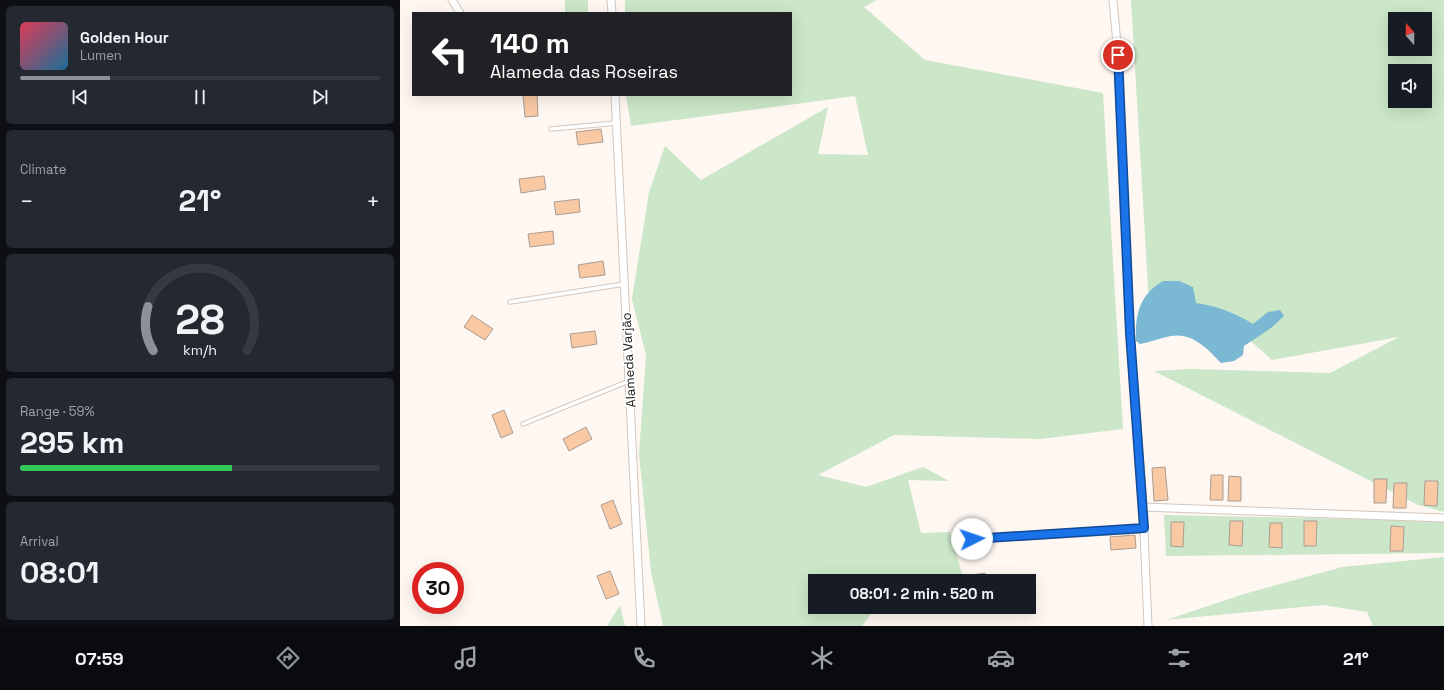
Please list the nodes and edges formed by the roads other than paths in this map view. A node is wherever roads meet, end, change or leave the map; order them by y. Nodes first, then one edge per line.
1 (452, 0) edge
2 (611, 0) edge
3 (1113, 0) edge
4 (459, 12) edge
5 (612, 12) edge
6 (615, 96) edge
7 (617, 123) junction
8 (551, 129) dead end
9 (624, 284) junction
10 (510, 302) dead end
11 (629, 381) junction
12 (523, 424) dead end
13 (1143, 507) junction
14 (1444, 518) edge
15 (1144, 528) junction
16 (972, 539) dead end
17 (641, 626) edge
18 (1148, 626) edge

1 - 4 street
2 - 5 street
3 - 13 street
6 - 7 street, Alameda Varjão
7 - 8 lane
7 - 9 street, Alameda Varjão
9 - 10 lane
9 - 11 street, Alameda Varjão
11 - 12 lane
11 - 17 street, Alameda Varjão
13 - 14 street
13 - 15 street
15 - 16 street
15 - 18 street

